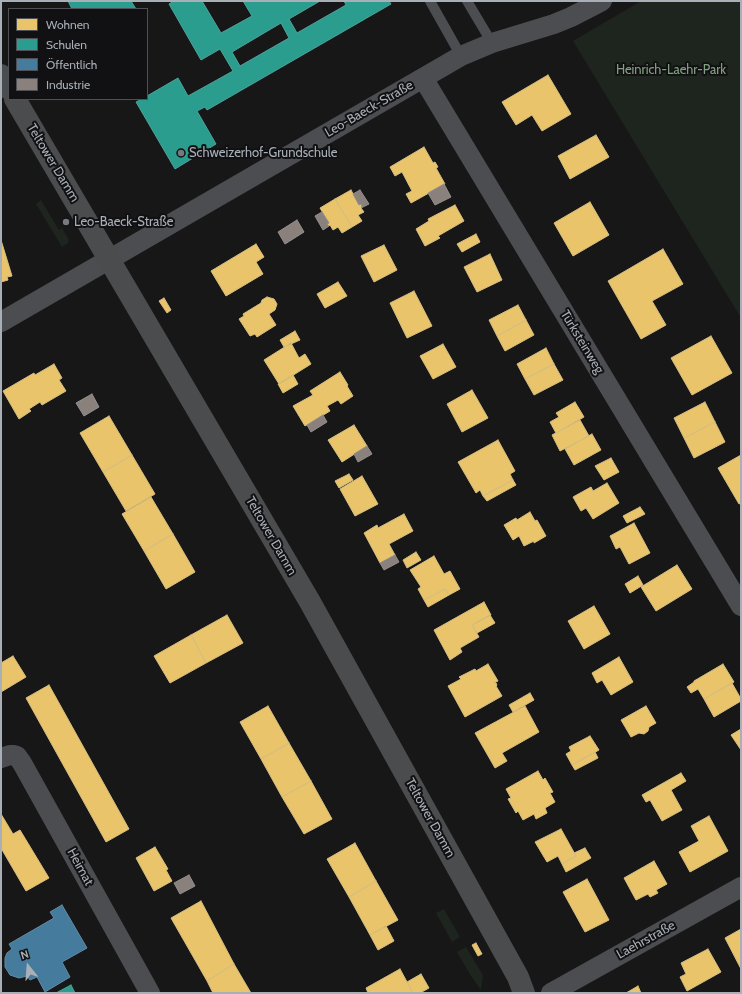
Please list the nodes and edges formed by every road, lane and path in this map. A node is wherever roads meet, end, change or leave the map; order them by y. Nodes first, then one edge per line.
1 (430, 1) edge
2 (467, 1) edge
3 (602, 1) edge
4 (492, 42) junction
5 (461, 56) junction
6 (1, 76) edge
7 (422, 78) junction
8 (8, 87) edge
9 (16, 100) edge
10 (109, 259) junction
11 (1, 322) edge
12 (741, 606) edge
13 (1, 758) edge
14 (741, 887) edge
15 (525, 988) edge
16 (150, 993) edge
17 (551, 993) edge

1 - 5 lane
2 - 4 lane
3 - 4 street, Leo-Baeck-Straße
4 - 5 street, Leo-Baeck-Straße
5 - 7 street, Leo-Baeck-Straße
6 - 8 main road
7 - 10 street, Leo-Baeck-Straße
7 - 12 street, Türksteinweg
9 - 10 main road, Teltower Damm
10 - 11 street, Leo-Baeck-Straße
10 - 15 main road, Teltower Damm
13 - 16 street, Heimat
14 - 17 street, Laehrstraße

